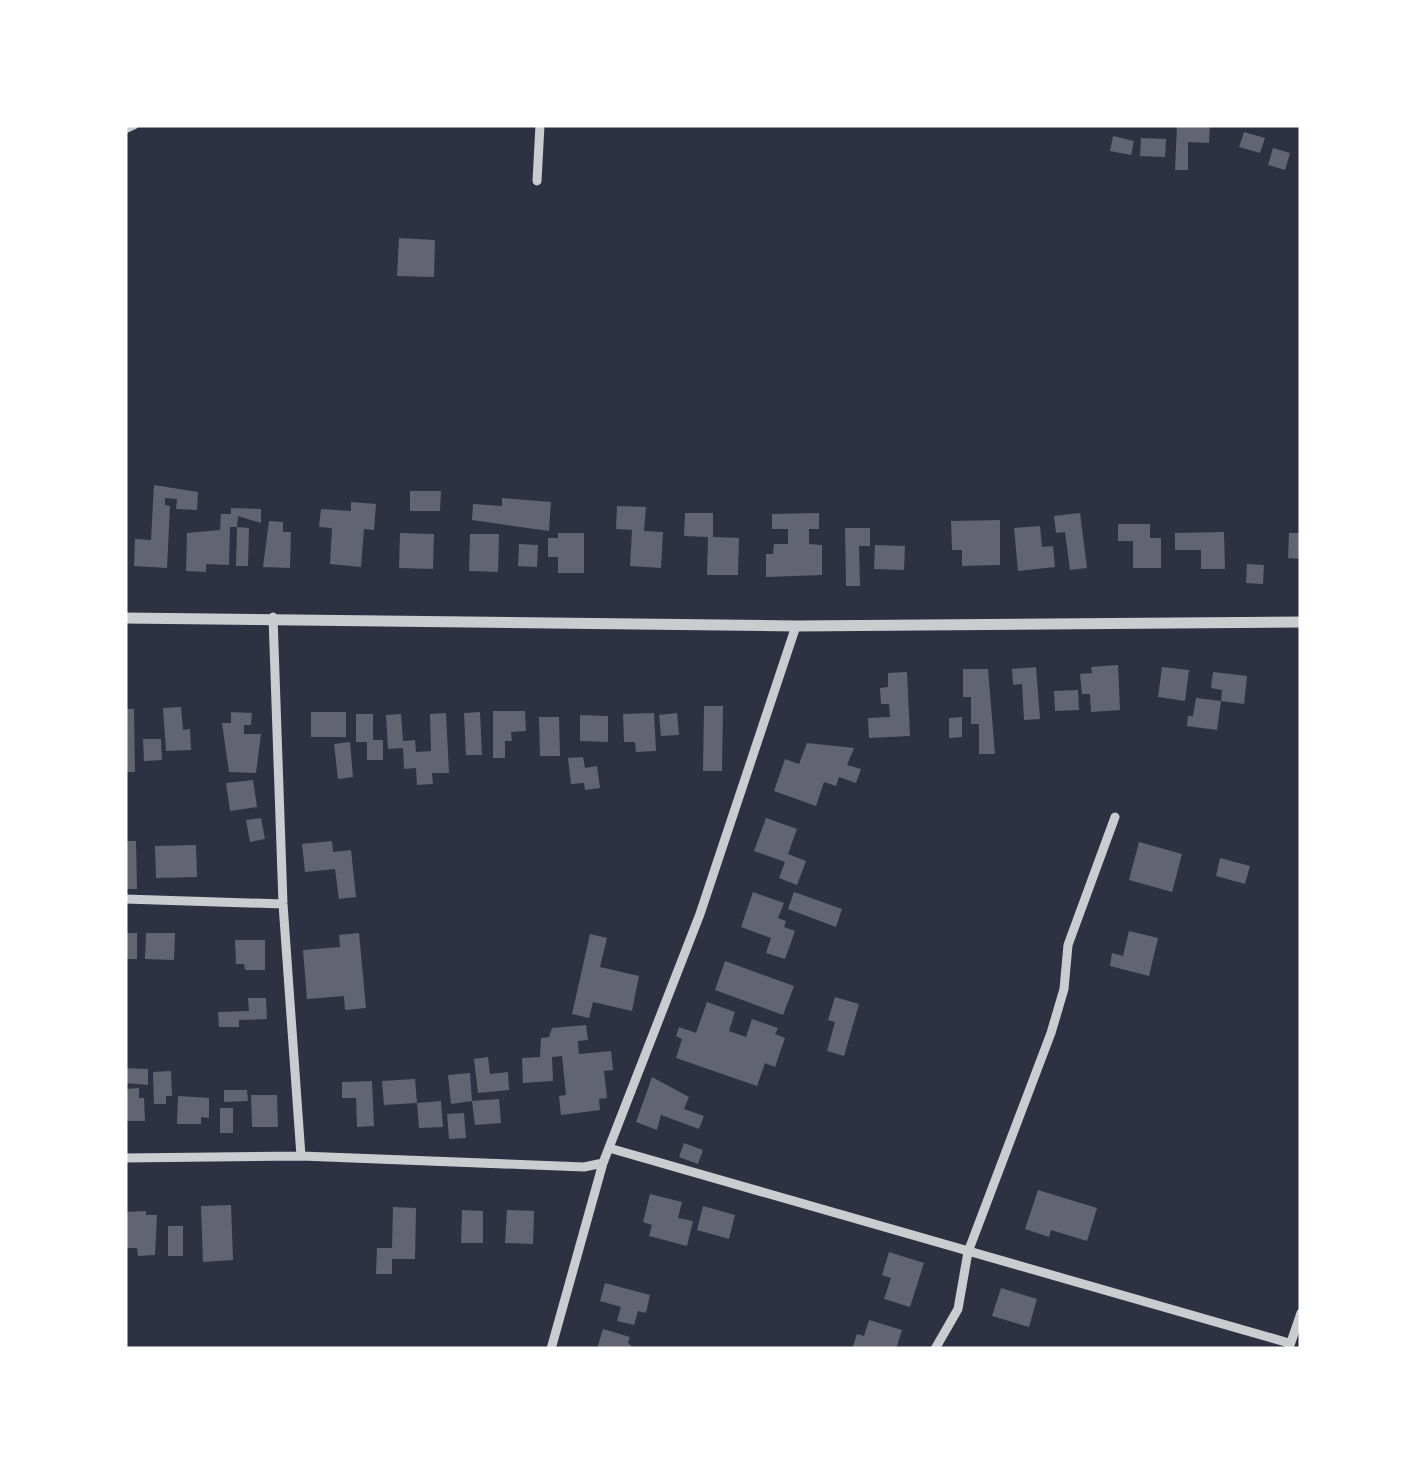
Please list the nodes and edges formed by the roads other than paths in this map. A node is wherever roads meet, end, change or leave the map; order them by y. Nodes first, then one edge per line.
1 (134, 125) edge
2 (540, 125) edge
3 (125, 129) edge
4 (537, 181) dead end
5 (273, 617) junction
6 (125, 618) edge
7 (1301, 622) edge
8 (796, 626) junction
9 (1115, 816) dead end
10 (125, 899) edge
11 (282, 904) junction
12 (609, 1148) junction
13 (300, 1156) junction
14 (125, 1158) edge
15 (602, 1163) junction
16 (968, 1252) junction
17 (1301, 1313) edge
18 (1289, 1346) edge
19 (551, 1349) edge
20 (935, 1349) edge

1 - 3 street
2 - 4 street
5 - 6 street
5 - 8 street
5 - 11 street
7 - 8 street
8 - 12 street
9 - 16 street
10 - 11 street
11 - 13 street
12 - 15 street
12 - 16 street
13 - 14 street
13 - 15 street
15 - 19 street
16 - 18 street
16 - 20 street
17 - 18 street

